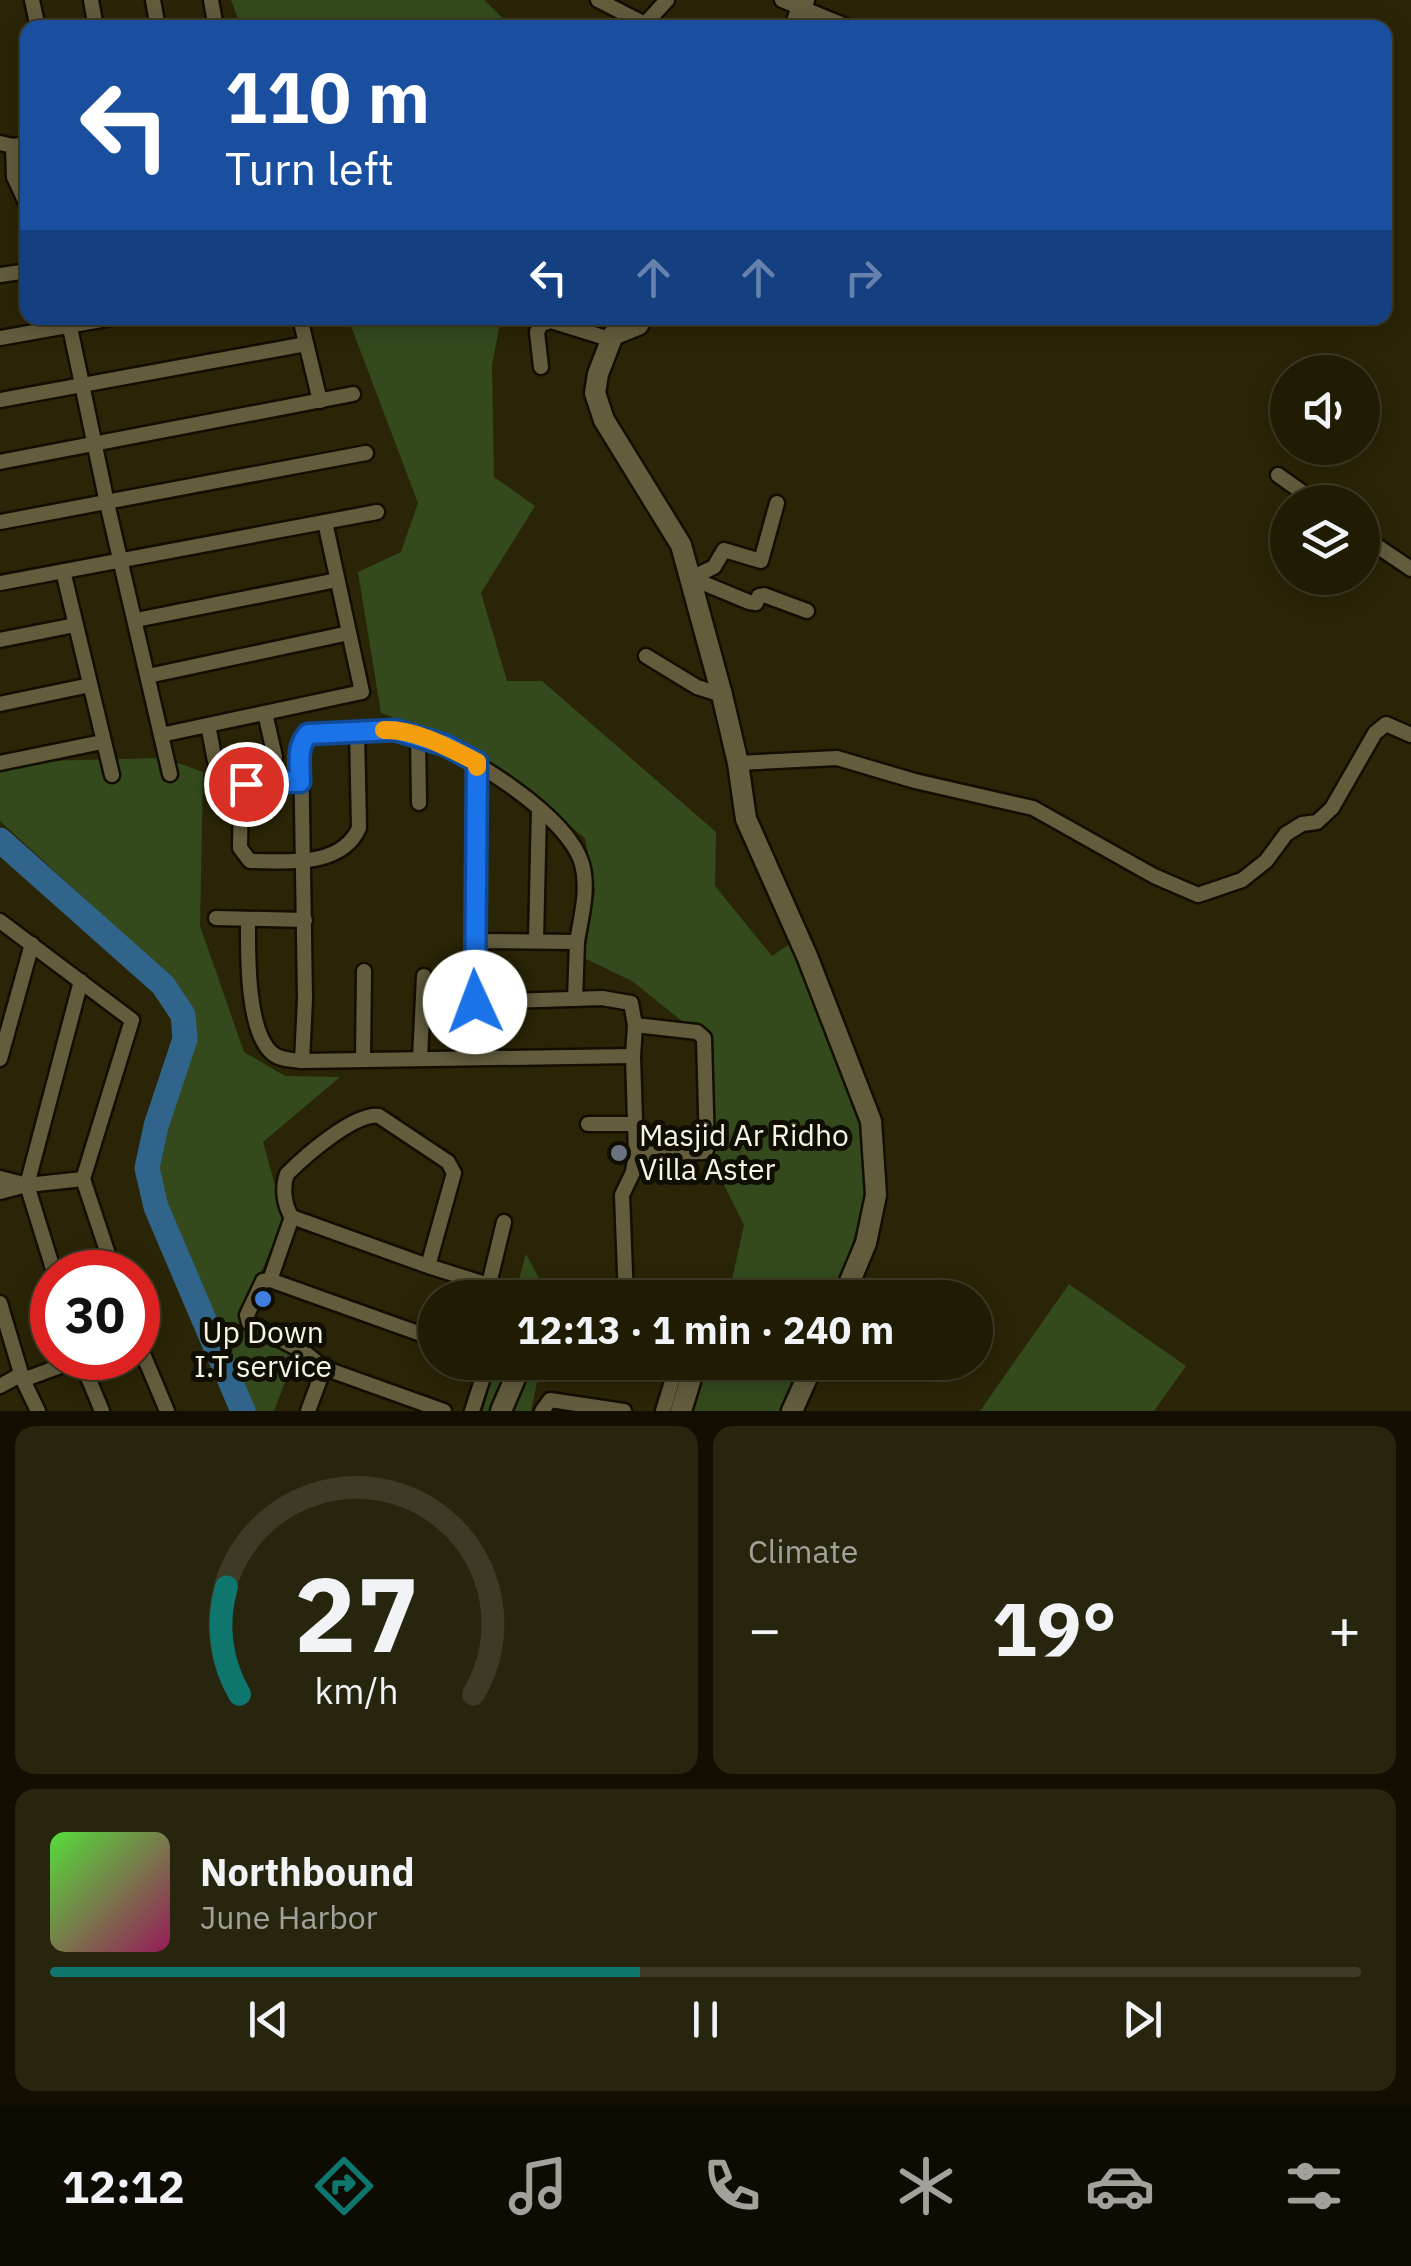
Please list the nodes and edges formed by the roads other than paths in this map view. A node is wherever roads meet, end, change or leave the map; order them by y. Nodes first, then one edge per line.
1 (598, 0) edge
2 (667, 0) edge
3 (795, 9) edge
4 (637, 20) edge
5 (649, 20) edge
6 (827, 20) edge
7 (13, 145) edge
8 (20, 190) edge
9 (56, 325) edge
10 (70, 325) edge
11 (302, 325) edge
12 (541, 325) edge
13 (561, 325) edge
14 (628, 325) edge
15 (629, 325) edge
16 (0, 338) edge
17 (306, 344) junction
18 (541, 367) dead end
19 (82, 385) junction
20 (353, 394) dead end
21 (0, 400) edge
22 (320, 401) junction
23 (95, 444) junction
24 (366, 453) dead end
25 (0, 462) edge
26 (1278, 475) dead end
27 (1292, 485) edge
28 (107, 503) junction
29 (777, 503) dead end
30 (376, 512) dead end
31 (0, 522) edge
32 (325, 522) junction
33 (1380, 548) edge
34 (120, 561) junction
35 (1411, 569) edge
36 (63, 571) junction
37 (691, 578) junction
38 (338, 580) junction
39 (0, 583) edge
40 (807, 611) dead end
41 (136, 620) junction
42 (76, 625) junction
43 (349, 633) junction
44 (0, 640) edge
45 (646, 656) dead end
46 (148, 676) junction
47 (90, 685) junction
48 (722, 695) junction
49 (0, 704) edge
50 (265, 713) junction
51 (208, 724) junction
52 (357, 730) junction
53 (161, 734) junction
54 (1411, 735) edge
55 (418, 737) junction
56 (102, 742) junction
57 (275, 758) dead end
58 (477, 762) junction
59 (0, 763) edge
60 (738, 764) junction
61 (216, 766) dead end
62 (170, 774) dead end
63 (112, 775) dead end
64 (300, 782) junction
65 (419, 803) dead end
66 (539, 809) junction
67 (303, 861) junction
68 (216, 918) dead end
69 (248, 919) junction
70 (305, 920) junction
71 (0, 921) edge
72 (473, 941) junction
73 (536, 941) junction
74 (576, 942) junction
75 (32, 944) junction
76 (364, 971) dead end
77 (424, 976) dead end
78 (82, 981) junction
79 (575, 999) junction
80 (475, 1002) junction
81 (635, 1025) junction
82 (476, 1056) junction
83 (633, 1056) junction
84 (420, 1058) junction
85 (0, 1059) edge
86 (363, 1059) junction
87 (302, 1062) junction
88 (588, 1124) dead end
89 (635, 1124) junction
90 (636, 1154) junction
91 (0, 1178) edge
92 (83, 1179) junction
93 (27, 1184) junction
94 (0, 1192) edge
95 (292, 1217) junction
96 (504, 1222) dead end
97 (47, 1250) edge
98 (107, 1250) edge
99 (428, 1266) junction
100 (270, 1280) junction
101 (475, 1280) edge
102 (489, 1280) edge
103 (625, 1280) edge
104 (851, 1280) edge
105 (2, 1313) edge
106 (418, 1333) edge
107 (324, 1368) junction
108 (30, 1374) edge
109 (22, 1377) junction
110 (90, 1380) edge
111 (154, 1380) edge
112 (482, 1380) edge
113 (514, 1380) edge
114 (673, 1380) edge
115 (690, 1380) edge
116 (806, 1380) edge
117 (0, 1386) edge
118 (38, 1411) edge
119 (102, 1411) edge
120 (167, 1411) edge
121 (308, 1411) edge
122 (444, 1411) edge
123 (472, 1411) edge
124 (501, 1411) edge
125 (542, 1411) edge
126 (624, 1411) edge
127 (664, 1411) edge
128 (681, 1411) edge
129 (792, 1411) edge

1 - 4 street
2 - 5 street
3 - 6 street
7 - 8 street
9 - 16 street
10 - 19 street
11 - 17 street
12 - 18 street
13 - 14 street
15 - 37 street
17 - 19 street
17 - 22 street
19 - 21 street
19 - 23 street
20 - 22 street
22 - 23 street
23 - 25 street
23 - 28 street
24 - 28 street
26 - 27 street
28 - 31 street
28 - 34 street
29 - 37 street
30 - 32 street
32 - 34 street
32 - 38 street
33 - 35 street
34 - 36 street
34 - 41 street
36 - 39 street
36 - 42 street
37 - 40 street
37 - 48 street
38 - 41 street
38 - 43 street
41 - 46 street
42 - 44 street
42 - 47 street
43 - 46 street
43 - 50 street
45 - 48 street
46 - 53 street
47 - 49 street
47 - 56 street
48 - 60 street
50 - 51 street
50 - 57 street
51 - 53 street
51 - 61 street
52 - 55 street
52 - 64 street
52 - 67 street
53 - 62 street
54 - 60 street
55 - 58 street
55 - 65 street
56 - 59 street
56 - 63 street
58 - 66 street
58 - 72 street
60 - 104 street
64 - 67 street
64 - 67 street
66 - 73 street
66 - 74 street
67 - 70 street
68 - 69 street
69 - 70 street
69 - 87 street
70 - 87 street
71 - 75 street
72 - 73 street
72 - 80 street
73 - 74 street
74 - 79 street
75 - 78 street
75 - 85 street
76 - 86 street
77 - 84 street
78 - 92 street
78 - 93 street
79 - 80 street
79 - 81 street
80 - 82 street
81 - 83 street
81 - 90 street
82 - 83 street
82 - 84 street
83 - 89 street
84 - 86 street
86 - 87 street
88 - 89 street
89 - 90 street
90 - 103 street
91 - 93 street
92 - 93 street
92 - 98 street
93 - 94 street
93 - 97 street
95 - 99 street
95 - 99 street
95 - 100 street
96 - 102 street
99 - 101 street
100 - 106 street
100 - 107 street
105 - 109 street
107 - 121 street
107 - 122 street
108 - 109 street
109 - 117 street
109 - 118 street
110 - 119 street
111 - 120 street
112 - 123 street
113 - 124 street
114 - 127 street
115 - 128 street
116 - 129 street
125 - 126 street

